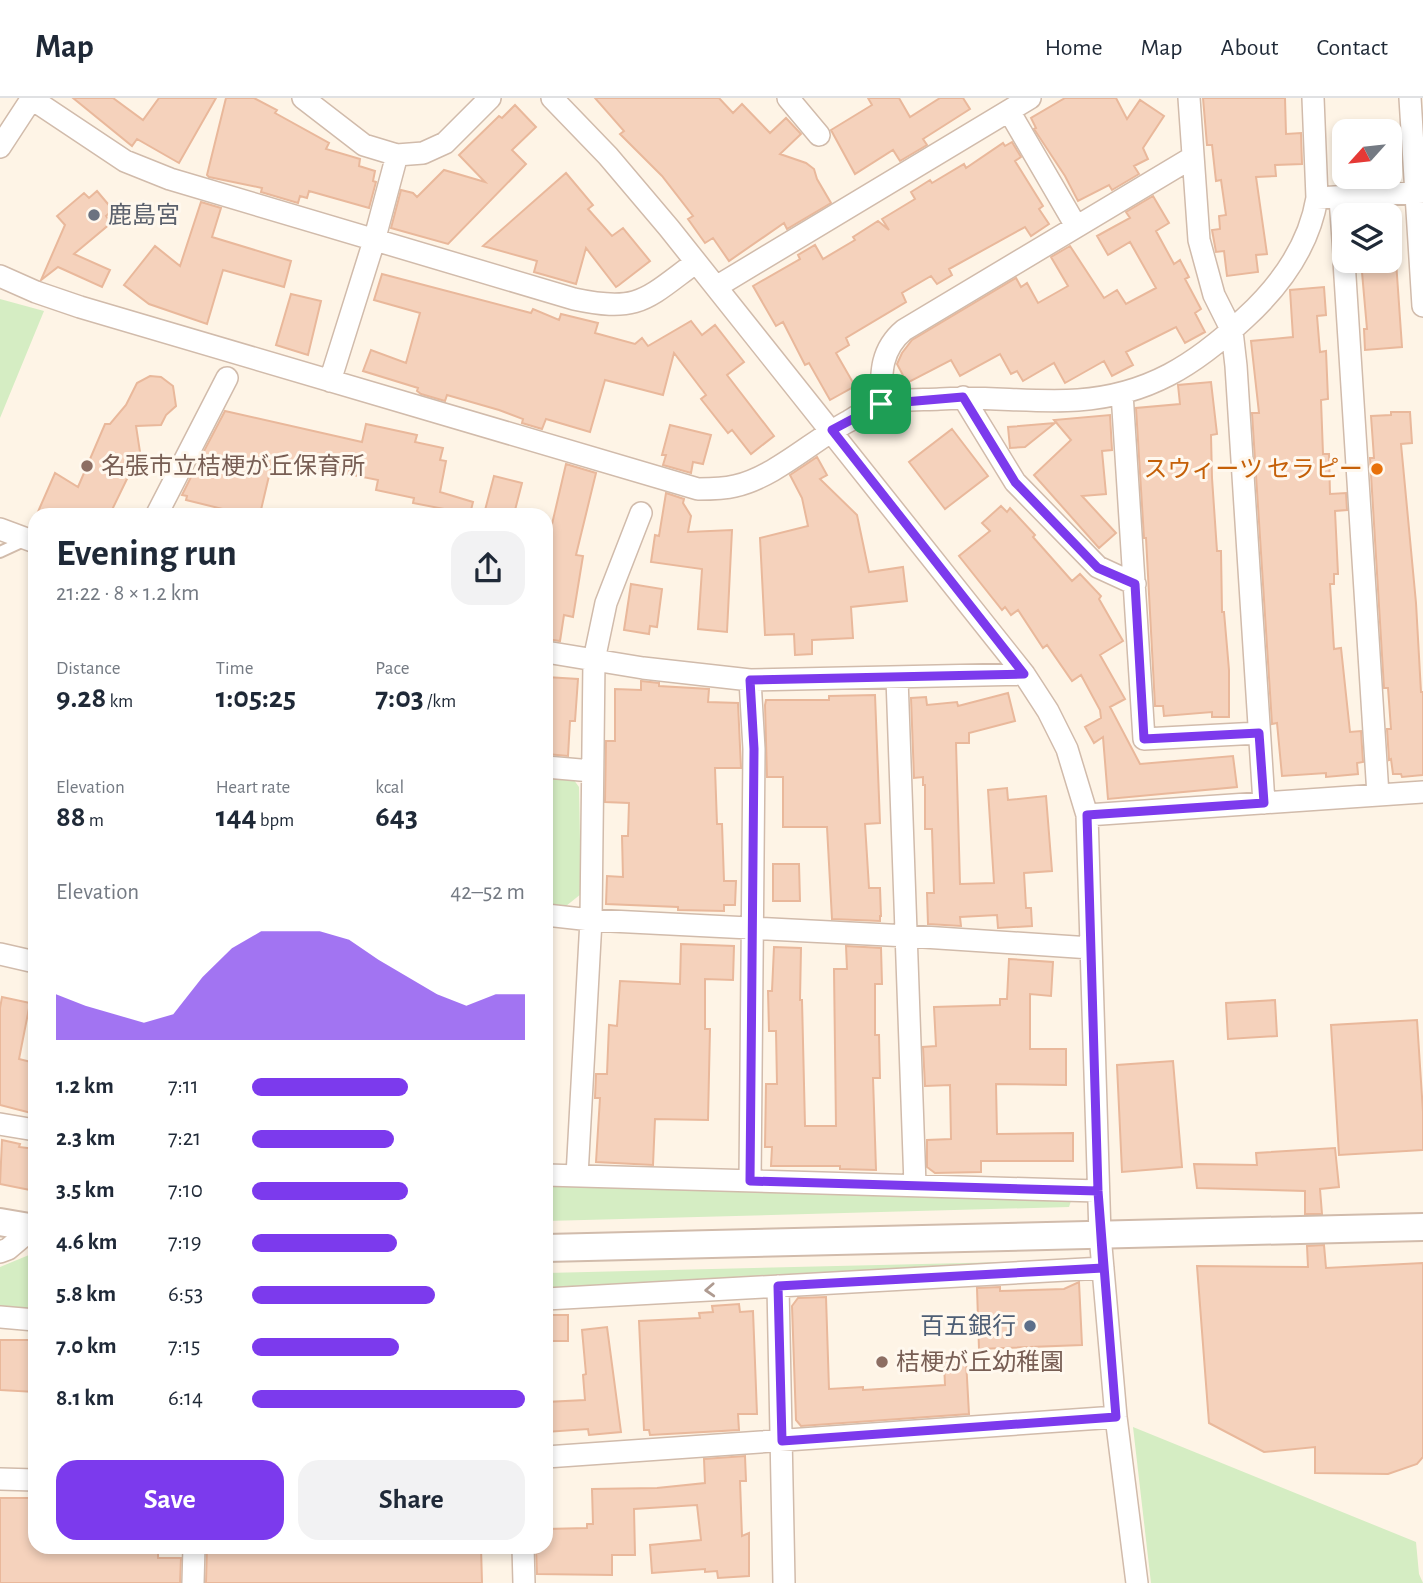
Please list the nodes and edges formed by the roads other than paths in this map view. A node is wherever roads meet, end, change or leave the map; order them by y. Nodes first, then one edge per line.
1 (303, 98) edge
2 (490, 98) edge
3 (552, 98) edge
4 (789, 98) edge
5 (1030, 98) edge
6 (1189, 98) edge
7 (1313, 98) edge
8 (1410, 98) edge
9 (32, 99) edge
10 (1009, 111) junction
11 (819, 135) dead end
12 (0, 148) edge
13 (397, 155) junction
14 (1193, 157) junction
15 (1419, 193) edge
16 (1318, 198) junction
17 (1340, 198) junction
18 (1340, 203) edge
19 (1076, 226) junction
20 (374, 241) junction
21 (695, 263) junction
22 (1345, 273) edge
23 (0, 276) edge
24 (716, 288) junction
25 (1423, 306) edge
26 (1232, 331) junction
27 (227, 378) dead end
28 (330, 381) junction
29 (1122, 393) junction
30 (963, 397) junction
31 (881, 404) junction
32 (832, 430) junction
33 (161, 508) edge
34 (641, 513) dead end
35 (0, 529) edge
36 (28, 540) edge
37 (28, 542) edge
38 (0, 552) edge
39 (1135, 584) junction
40 (553, 653) edge
41 (594, 660) junction
42 (1024, 674) junction
43 (897, 678) junction
44 (750, 680) junction
45 (1259, 733) junction
46 (553, 768) edge
47 (592, 771) junction
48 (1423, 792) edge
49 (1378, 795) junction
50 (1264, 803) junction
51 (1087, 815) junction
52 (553, 916) edge
53 (591, 920) junction
54 (752, 929) junction
55 (908, 936) junction
56 (1091, 948) junction
57 (0, 954) edge
58 (28, 960) edge
59 (0, 1124) edge
60 (28, 1129) edge
61 (553, 1175) edge
62 (577, 1176) junction
63 (750, 1181) junction
64 (915, 1185) junction
65 (1098, 1191) junction
66 (0, 1222) edge
67 (28, 1227) edge
68 (1423, 1227) edge
69 (28, 1233) edge
70 (1100, 1235) junction
71 (553, 1248) edge
72 (0, 1252) edge
73 (1103, 1268) junction
74 (778, 1286) junction
75 (553, 1299) edge
76 (0, 1317) edge
77 (28, 1319) edge
78 (1116, 1417) junction
79 (782, 1441) junction
80 (553, 1457) edge
81 (0, 1479) edge
82 (28, 1480) edge
83 (194, 1554) edge
84 (523, 1554) edge
85 (193, 1583) edge
86 (524, 1583) edge
87 (784, 1583) edge
88 (1137, 1583) edge

1 - 13 street
2 - 13 street
3 - 21 street
4 - 11 street
5 - 10 street
6 - 14 street
7 - 16 street
8 - 15 street
9 - 12 street
9 - 20 street
10 - 19 street
10 - 24 street
13 - 20 street
14 - 19 street
14 - 26 street
15 - 17 street
15 - 25 street
16 - 17 street
16 - 26 street
17 - 18 street
19 - 31 street
20 - 21 street
20 - 28 street
21 - 24 street
22 - 49 street
23 - 28 street
24 - 32 street
26 - 29 street
26 - 45 street
27 - 33 street
28 - 32 street
29 - 30 street
29 - 39 street
30 - 31 street
30 - 39 street
31 - 32 street
32 - 42 street
34 - 41 street
35 - 36 street
37 - 38 lane
39 - 45 street
40 - 41 street
41 - 44 street
41 - 47 street
42 - 43 street
42 - 51 street
43 - 44 street
43 - 55 street
44 - 54 street
45 - 50 street
46 - 47 street
47 - 53 street
48 - 49 street
49 - 50 street
50 - 51 street
51 - 56 street
52 - 53 street
53 - 54 street
53 - 62 street
54 - 55 street
54 - 63 street
55 - 56 street
55 - 64 street
56 - 65 street
57 - 58 street
59 - 60 street
61 - 62 street
62 - 63 street
63 - 64 street
64 - 65 street
65 - 70 street
66 - 67 street
68 - 70 street
69 - 72 street
70 - 71 street
70 - 73 street
73 - 74 street
73 - 78 street
74 -> 75 street
74 - 79 street
76 - 77 street
78 - 79 street
78 - 88 street
79 - 80 street
79 - 87 street
81 - 82 street
83 - 85 street
84 - 86 street

